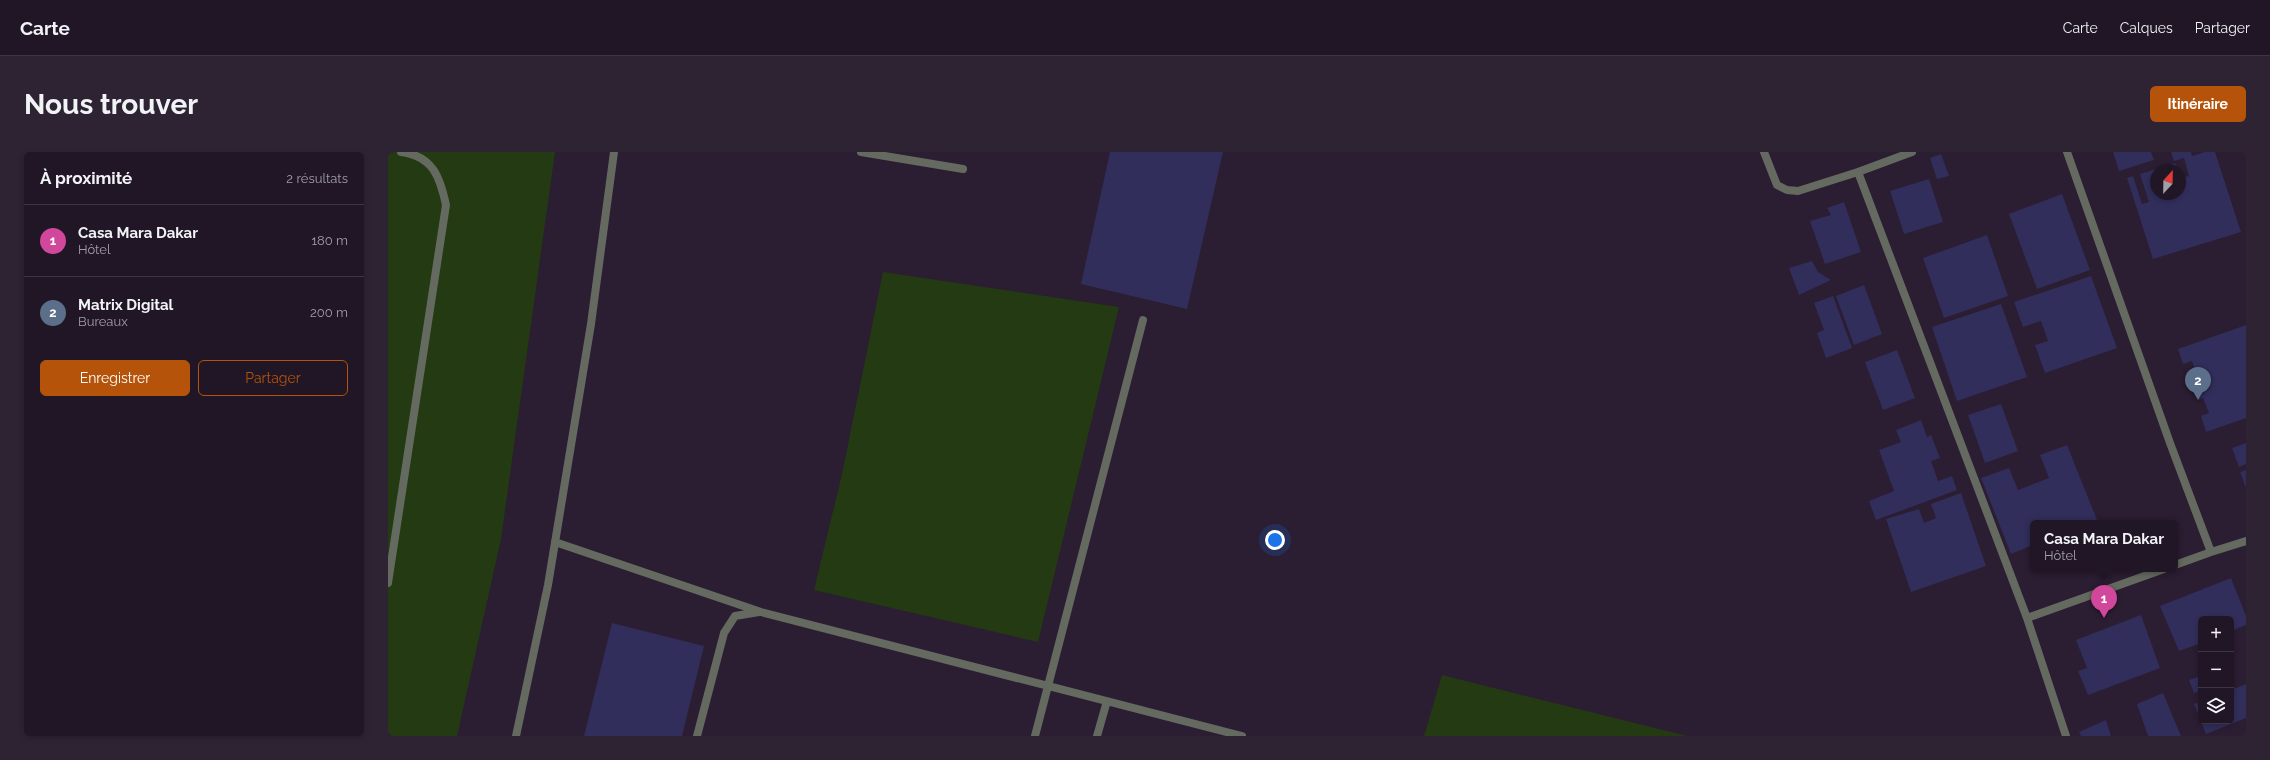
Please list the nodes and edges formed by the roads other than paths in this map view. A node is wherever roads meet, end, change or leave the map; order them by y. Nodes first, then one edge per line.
1 (401, 152) edge
2 (614, 152) edge
3 (861, 152) edge
4 (1764, 152) edge
5 (1912, 152) edge
6 (2067, 152) edge
7 (963, 169) dead end
8 (1858, 172) junction
9 (1143, 320) dead end
10 (2246, 541) edge
11 (555, 542) junction
12 (2211, 552) junction
13 (2178, 564) edge
14 (389, 570) edge
15 (2156, 572) edge
16 (388, 583) edge
17 (761, 612) junction
18 (2027, 618) junction
19 (1048, 686) junction
20 (1107, 701) junction
21 (516, 736) edge
22 (697, 736) edge
23 (1035, 736) edge
24 (1097, 736) edge
25 (1242, 736) edge
26 (2066, 736) edge

1 - 14 street
2 - 11 street
3 - 7 street
4 - 8 street
5 - 8 street
6 - 12 street
8 - 18 street
9 - 19 street
10 - 12 street
11 - 17 street
11 - 21 street
12 - 13 street
14 - 16 street
15 - 18 street
17 - 19 street
17 - 22 street
18 - 26 street
19 - 20 street
19 - 23 street
20 - 24 street
20 - 25 street

